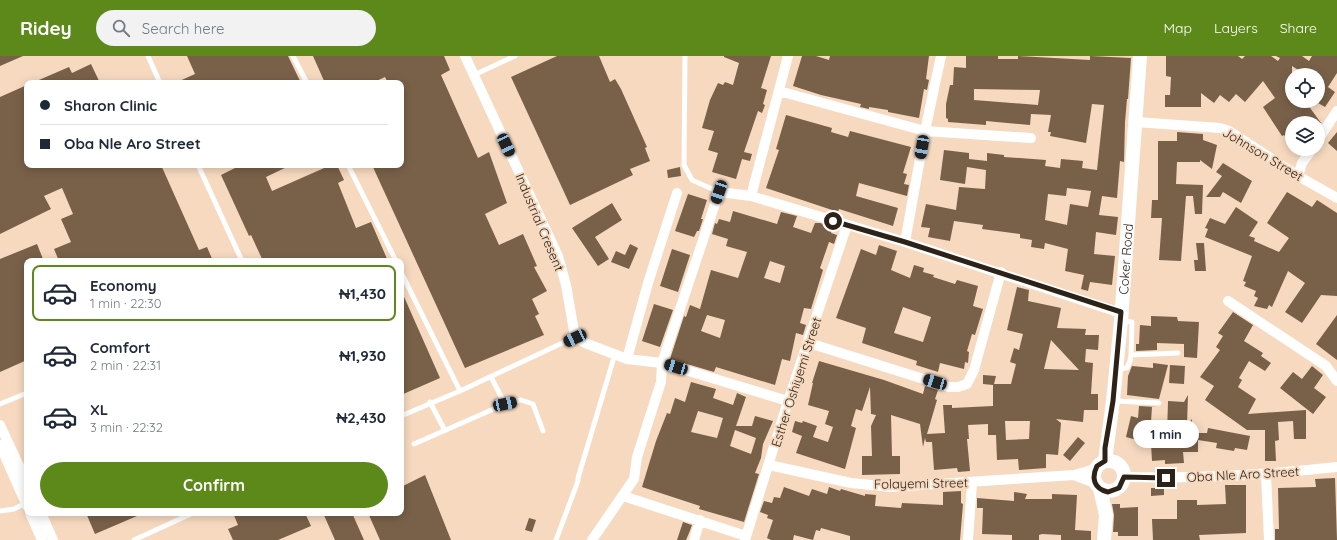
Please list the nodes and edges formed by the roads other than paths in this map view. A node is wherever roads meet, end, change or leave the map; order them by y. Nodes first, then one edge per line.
1 (148, 56) edge
2 (293, 56) edge
3 (465, 56) edge
4 (515, 56) edge
5 (685, 56) edge
6 (788, 56) edge
7 (942, 56) edge
8 (1140, 56) edge
9 (474, 75) junction
10 (159, 80) edge
11 (305, 80) edge
12 (779, 91) junction
13 (1337, 111) edge
14 (1136, 122) junction
15 (1325, 129) edge
16 (925, 131) junction
17 (1031, 138) dead end
18 (1307, 156) edge
19 (199, 168) edge
20 (350, 168) edge
21 (1298, 176) junction
22 (719, 192) junction
23 (677, 193) dead end
24 (751, 196) junction
25 (1337, 198) edge
26 (847, 225) junction
27 (905, 242) junction
28 (241, 258) edge
29 (394, 258) edge
30 (1001, 272) junction
31 (404, 278) edge
32 (1228, 302) dead end
33 (1121, 317) junction
34 (575, 338) junction
35 (809, 343) junction
36 (615, 353) junction
37 (1178, 353) dead end
38 (1131, 355) junction
39 (627, 359) junction
40 (658, 363) junction
41 (1116, 368) junction
42 (491, 377) junction
43 (1337, 381) edge
44 (460, 391) junction
45 (24, 394) edge
46 (788, 401) junction
47 (1113, 401) junction
48 (430, 402) junction
49 (1159, 403) dead end
50 (0, 404) edge
51 (505, 404) junction
52 (404, 415) edge
53 (0, 425) edge
54 (444, 429) junction
55 (543, 431) dead end
56 (414, 444) dead end
57 (0, 445) edge
58 (1105, 464) junction
59 (769, 465) junction
60 (1337, 467) edge
61 (1266, 475) junction
62 (1074, 476) junction
63 (24, 477) edge
64 (1124, 477) junction
65 (972, 483) junction
66 (1103, 488) junction
67 (623, 496) junction
68 (24, 499) edge
69 (24, 505) edge
70 (0, 511) edge
71 (31, 516) edge
72 (41, 516) edge
73 (186, 516) edge
74 (700, 520) junction
75 (746, 538) edge
76 (594, 539) edge
77 (42, 540) edge
78 (53, 540) edge
79 (134, 540) edge
80 (556, 540) edge
81 (694, 540) edge
82 (968, 540) edge
83 (1104, 540) edge
84 (1270, 540) edge

1 - 10 lane
2 - 11 lane
3 - 9 street, Industrial Cresent
4 - 9 lane
5 - 22 lane
6 - 12 street
7 - 16 street
8 - 14 main road, Coker Road
9 - 34 street, Industrial Cresent
12 - 16 street
12 - 24 street
13 - 15 street
14 - 21 street, Johnson Street
14 - 33 main road, Coker Road
16 - 17 street
16 - 27 street
18 - 21 street
19 - 28 lane
20 - 29 lane
21 - 25 street, Johnson Street
22 - 24 street
22 - 40 street
23 - 39 street
24 - 26 street
26 - 27 street
26 - 35 street, Esther Oshiyemi Street
27 - 30 street
30 - 33 street
30 - 35 street
31 - 44 lane
32 - 43 street
33 - 38 lane
33 - 41 main road, Coker Road
34 - 36 street
34 - 42 lane
35 - 46 street, Esther Oshiyemi Street
36 - 39 street
36 - 80 lane
37 - 38 lane
38 - 41 lane
39 - 40 street
40 - 46 street
40 - 67 street
41 - 47 main road, Coker Road
42 - 44 lane
42 - 51 lane
44 - 48 lane
45 - 50 lane
46 - 59 street, Esther Oshiyemi Street
47 - 49 lane
47 - 58 main road, Coker Road
48 - 52 lane
48 - 54 lane
51 - 54 lane
51 - 55 lane
53 - 63 street
54 - 56 lane
57 - 68 street
58 - 62 street
58 - 64 main road
58 - 66 main road
59 - 65 street, Folayemi Street
59 - 75 street, Esther Oshiyemi Street
60 - 61 street, Oba Nle Aro Street
61 - 64 street, Oba Nle Aro Street
61 - 84 street
62 - 65 street, Folayemi Street
62 - 66 street
64 - 66 main road
65 - 82 street
66 - 83 main road
67 - 74 street
67 - 76 street
69 - 70 lane
71 - 77 street
72 - 78 street
73 - 79 lane
74 - 75 street
74 - 81 street

